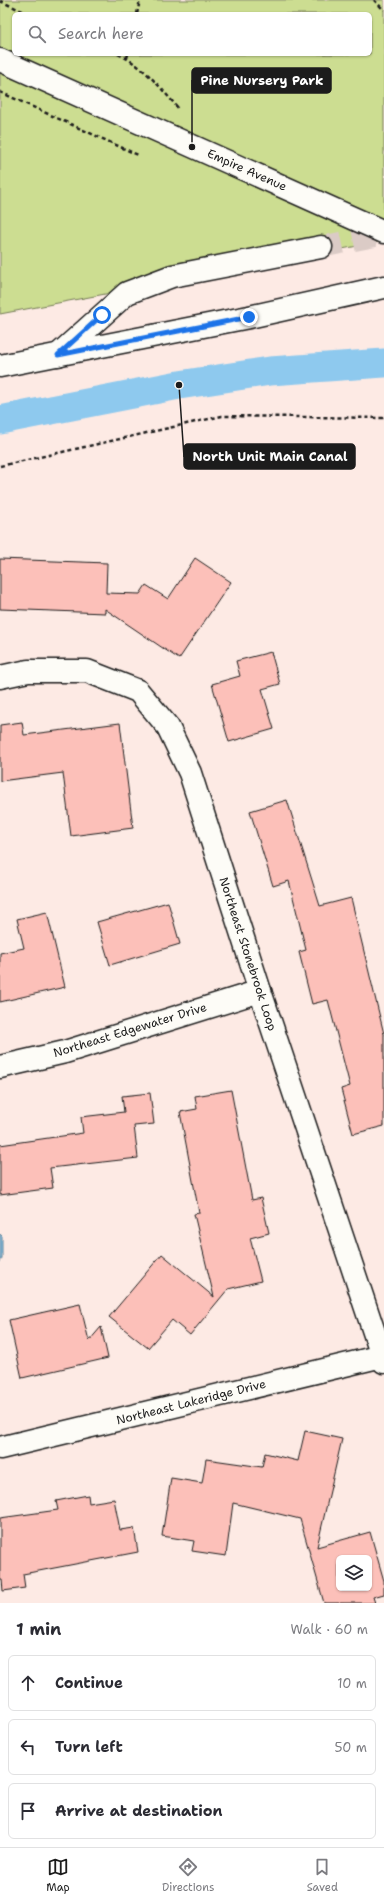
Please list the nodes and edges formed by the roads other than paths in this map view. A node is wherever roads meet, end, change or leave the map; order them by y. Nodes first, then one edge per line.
1 (0, 60) edge
2 (384, 232) edge
3 (321, 247) tunnel mouth
4 (384, 287) edge
5 (58, 355) junction
6 (0, 366) edge
7 (0, 677) edge
8 (260, 990) junction
9 (0, 1067) edge
10 (383, 1359) edge
11 (0, 1448) edge

1 - 2 main road, Empire Avenue
3 - 5 main road
4 - 5 main road
5 - 6 main road
7 - 8 main road, Northeast Stonebrook Loop
8 - 9 main road, Northeast Edgewater Drive
8 - 10 main road, Northeast Stonebrook Loop
10 - 11 main road, Northeast Lakeridge Drive

